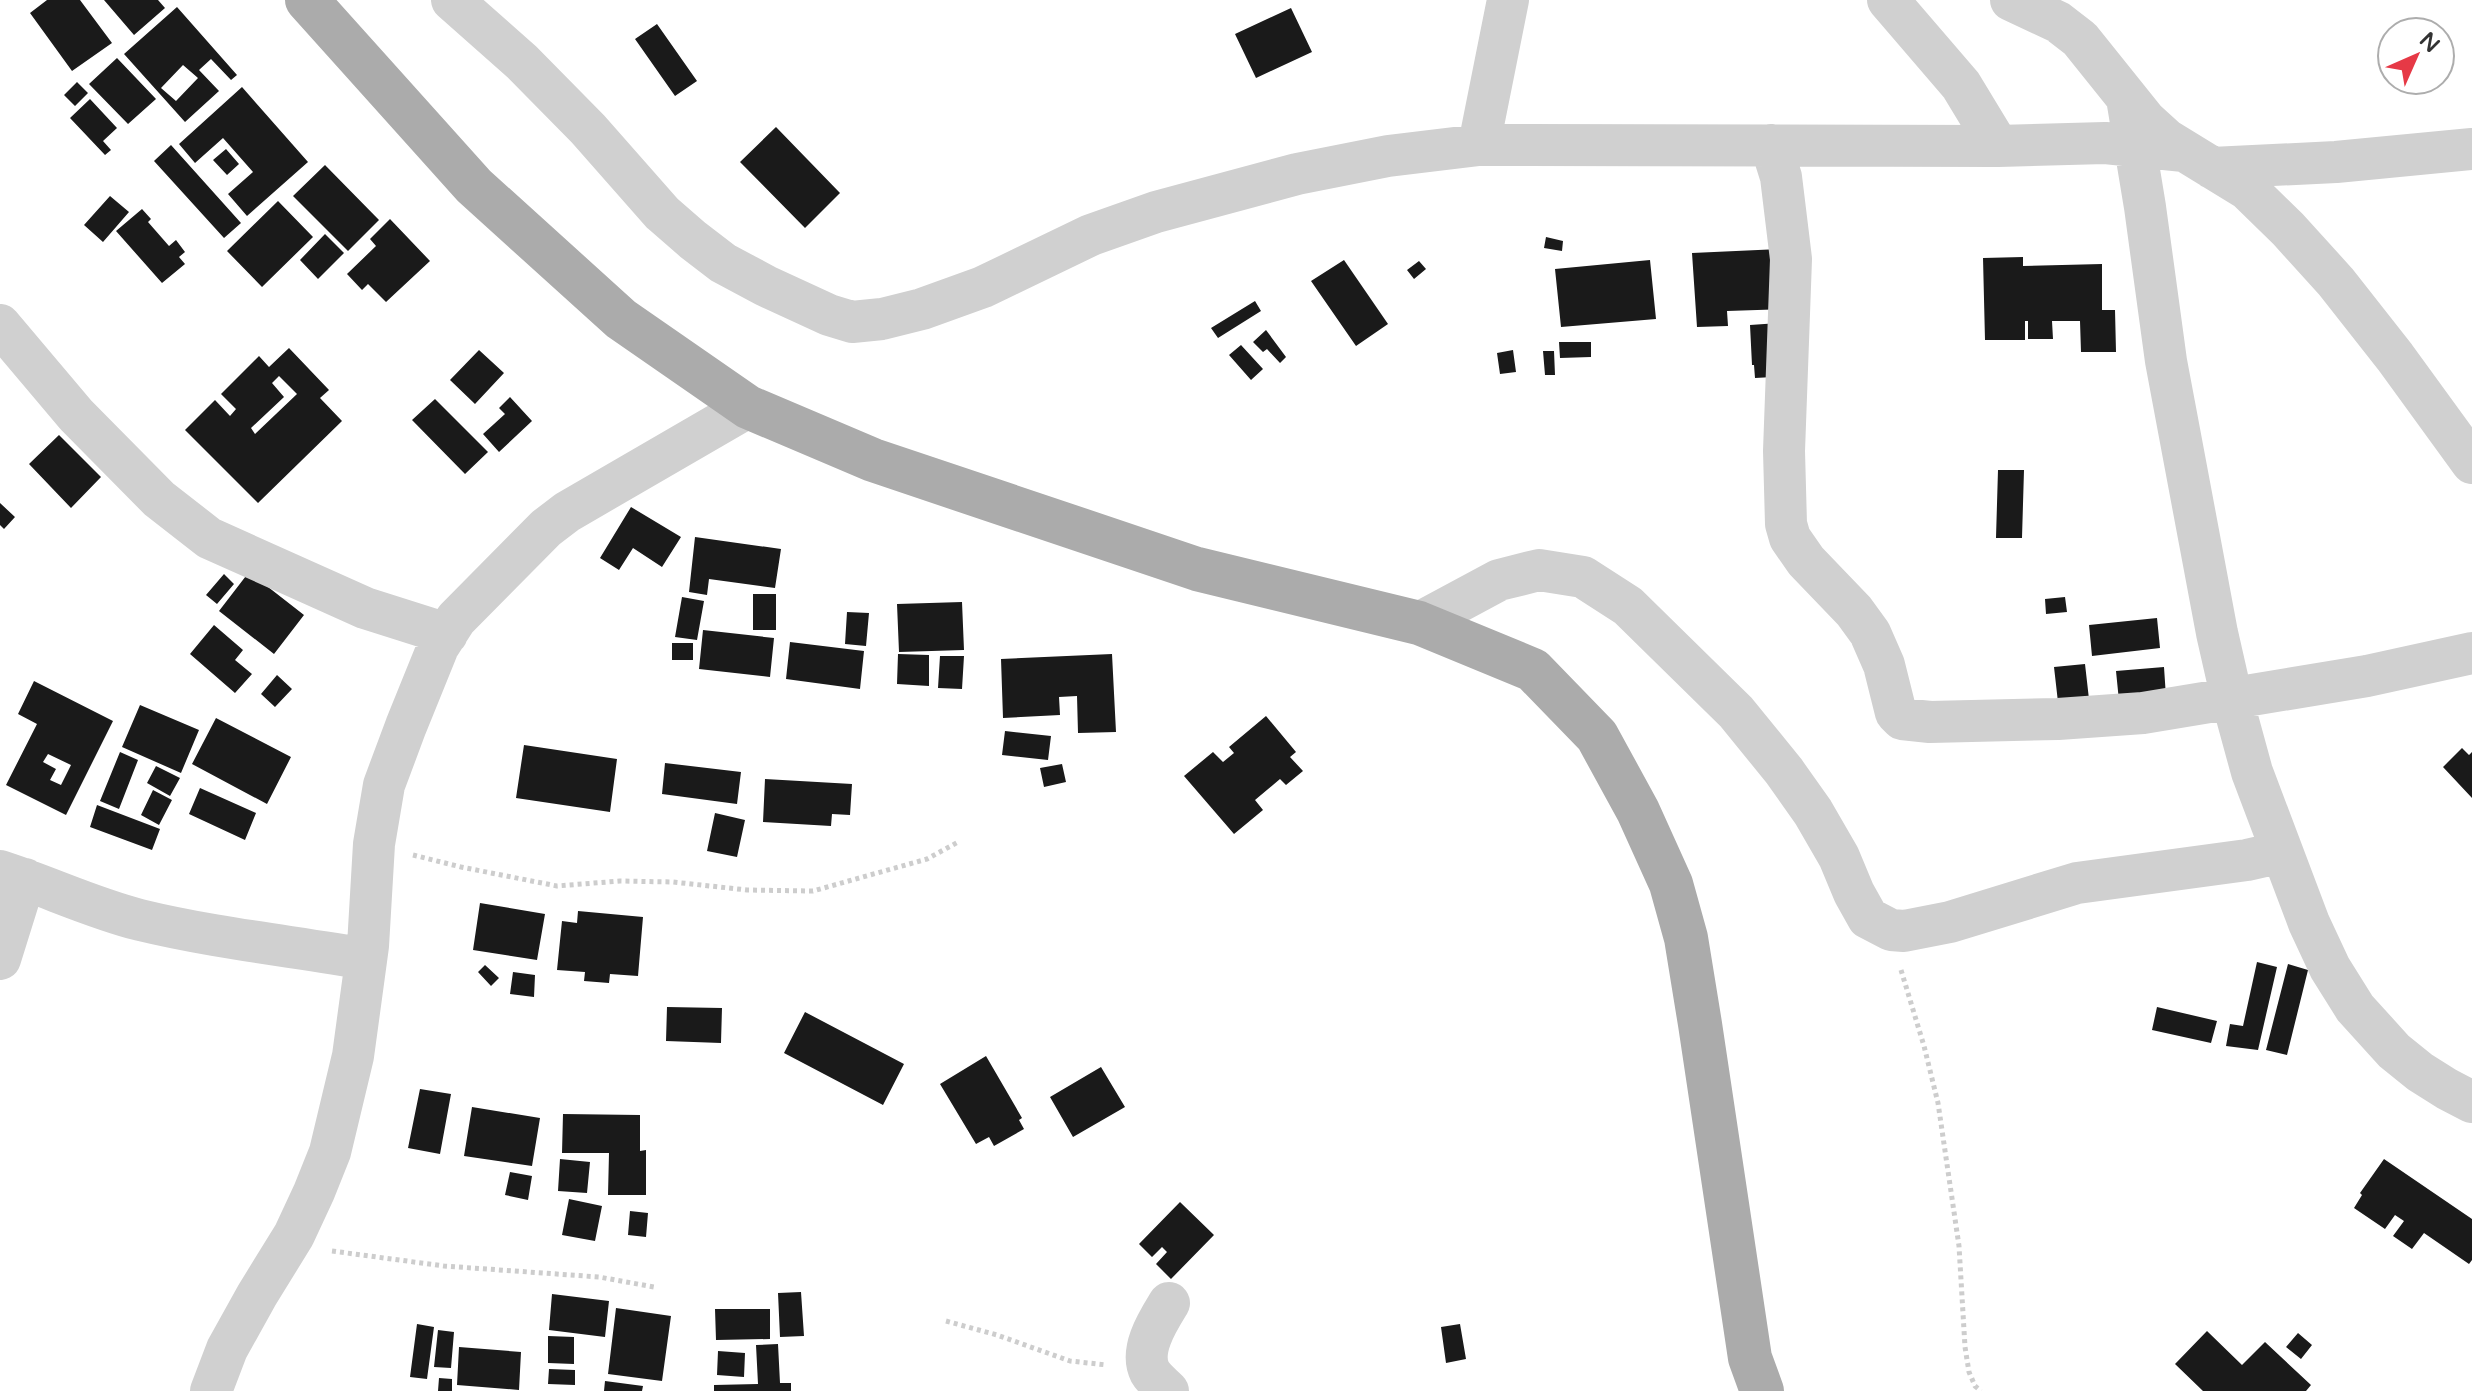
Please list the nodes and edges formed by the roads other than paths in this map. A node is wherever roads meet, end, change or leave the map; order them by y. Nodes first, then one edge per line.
1 (307, 0) edge
2 (452, 0) edge
3 (1508, 0) edge
4 (1888, 0) edge
5 (2011, 0) edge
6 (2076, 16) edge
7 (2127, 98) junction
8 (1479, 145) junction
9 (1771, 145) junction
10 (1998, 146) junction
11 (2134, 146) junction
12 (2472, 149) edge
13 (2198, 159) junction
14 (0, 325) edge
15 (748, 407) junction
16 (2472, 463) edge
17 (1419, 623) junction
18 (447, 634) junction
19 (2472, 653) edge
20 (2232, 699) junction
21 (2282, 852) junction
22 (12, 875) edge
23 (0, 959) edge
24 (366, 959) junction
25 (2472, 1102) edge
26 (1169, 1303) dead end
27 (1158, 1378) edge
28 (211, 1391) edge
29 (1762, 1391) edge

1 - 15 main road
2 - 8 street
3 - 8 street
4 - 10 street
5 - 6 street
6 - 7 street
7 - 11 street
7 - 13 street
8 - 9 street
9 - 10 street
9 - 20 street
10 - 11 street
11 - 13 street
11 - 20 street
12 - 13 street
13 - 16 street
14 - 18 street
15 - 17 main road
15 - 18 street
17 - 21 street
17 - 29 main road
18 - 24 street
19 - 20 street
20 - 21 street
21 - 25 street
22 - 23 street
22 - 24 street
24 - 28 street
26 - 27 street

